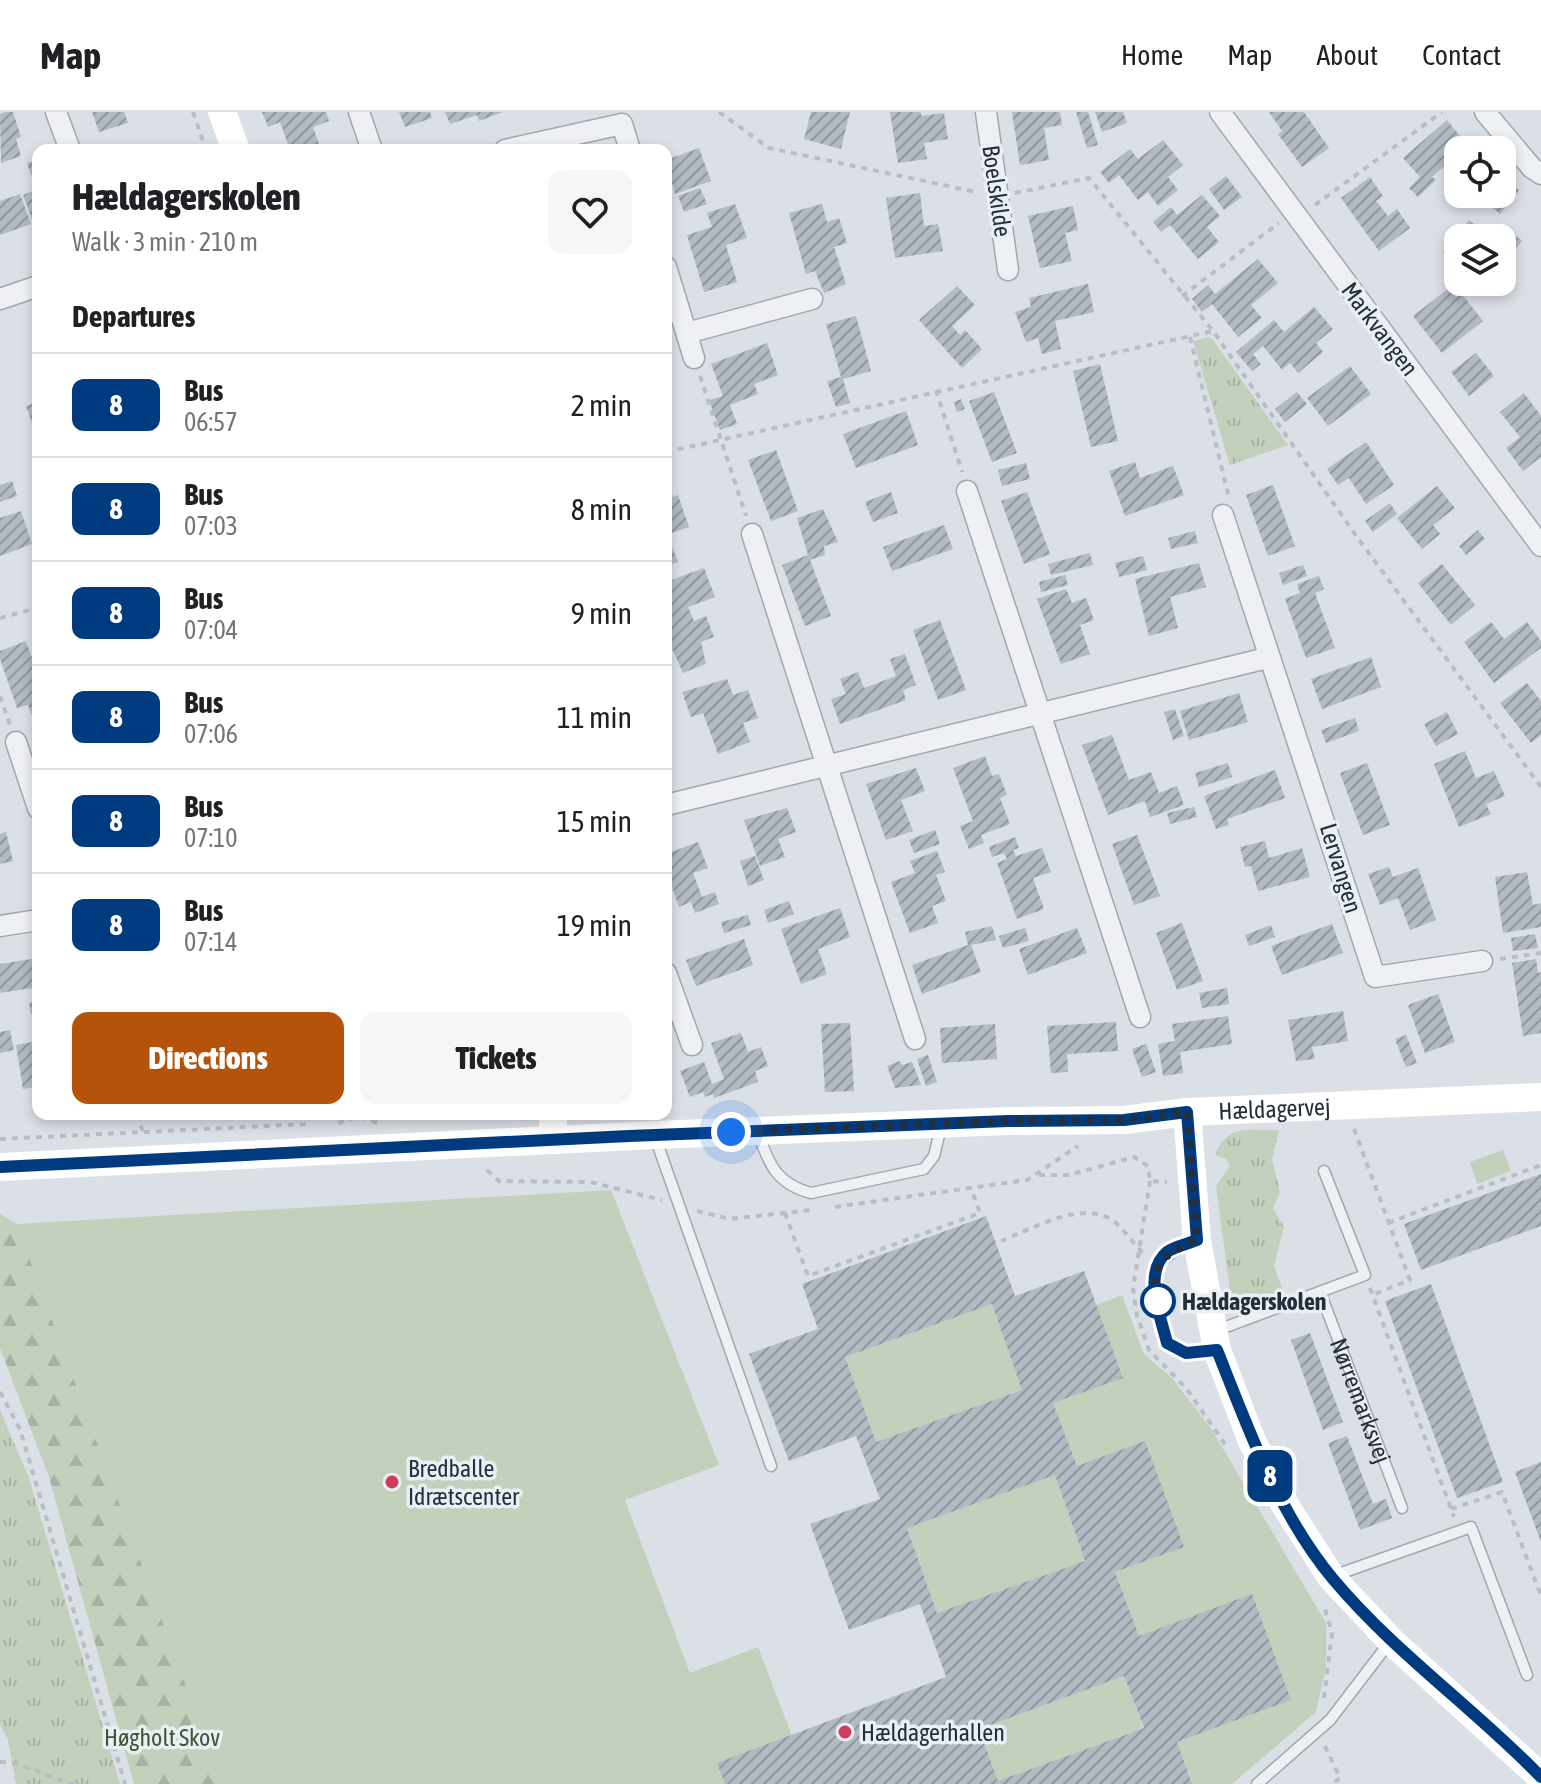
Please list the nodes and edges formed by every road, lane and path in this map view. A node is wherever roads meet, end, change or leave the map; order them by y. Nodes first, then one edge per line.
1 (56, 112) edge
2 (193, 112) edge
3 (222, 112) edge
4 (359, 112) edge
5 (719, 112) edge
6 (986, 112) edge
7 (1220, 112) edge
8 (1442, 112) edge
9 (1485, 112) edge
10 (68, 144) edge
11 (204, 144) edge
12 (234, 144) edge
13 (370, 144) edge
14 (532, 144) edge
15 (628, 144) edge
16 (1541, 174) edge
17 (998, 196) junction
18 (1319, 203) dead end
19 (1296, 216) junction
20 (1008, 270) dead end
21 (672, 286) edge
22 (32, 288) edge
23 (1182, 296) junction
24 (0, 299) edge
25 (812, 299) dead end
26 (1213, 331) junction
27 (687, 333) junction
28 (1190, 337) junction
29 (694, 358) joint
30 (936, 390) junction
31 (721, 441) junction
32 (672, 451) edge
33 (967, 491) joint
34 (1223, 515) joint
35 (752, 534) joint
36 (1541, 546) edge
37 (32, 610) edge
38 (0, 618) edge
39 (1267, 658) junction
40 (0, 696) edge
41 (1040, 713) junction
42 (16, 742) joint
43 (827, 765) junction
44 (1541, 787) edge
45 (32, 790) edge
46 (672, 804) edge
47 (32, 921) edge
48 (0, 926) edge
49 (1541, 953) edge
50 (1482, 961) joint
51 (672, 990) edge
52 (1140, 1017) dead end
53 (915, 1039) dead end
54 (692, 1045) dead end
55 (1541, 1097) edge
56 (1352, 1105) junction
57 (1187, 1112) junction
58 (139, 1120) edge
59 (350, 1120) edge
60 (311, 1124) dead end
61 (326, 1124) dead end
62 (942, 1124) junction
63 (553, 1127) edge
64 (757, 1131) junction
65 (143, 1132) junction
66 (654, 1135) junction
67 (0, 1139) edge
68 (1541, 1165) edge
69 (0, 1167) edge
70 (1324, 1171) dead end
71 (1039, 1175) dead end
72 (1194, 1179) junction
73 (1150, 1181) junction
74 (971, 1188) dead end
75 (785, 1213) dead end
76 (1388, 1223) junction
77 (1197, 1240) junction
78 (1001, 1241) dead end
79 (1140, 1250) junction
80 (1157, 1266) junction
81 (1365, 1275) junction
82 (1320, 1292) junction
83 (1372, 1295) junction
84 (1215, 1341) junction
85 (0, 1392) edge
86 (1231, 1455) dead end
87 (771, 1466) dead end
88 (1402, 1508) dead end
89 (1451, 1509) junction
90 (1459, 1532) junction
91 (1331, 1577) junction
92 (1541, 1596) edge
93 (1322, 1604) dead end
94 (1391, 1641) junction
95 (1527, 1675) dead end
96 (1321, 1706) dead end
97 (1319, 1731) junction
98 (0, 1762) edge
99 (1541, 1777) edge
100 (76, 1784) edge
101 (125, 1784) edge
102 (1257, 1784) edge
103 (1332, 1784) edge

1 - 10 street
2 - 11 path
3 - 12 street
4 - 13 street
5 - 17 path
6 - 17 street, Boelskilde
7 - 19 street, Markvangen
8 - 18 path
9 - 16 street
14 - 15 street
17 - 20 street, Boelskilde
17 - 23 path
19 - 23 path
19 - 36 street, Markvangen
21 - 27 street
22 - 24 street
23 - 26 path
25 - 27 street
26 - 28 path
26 - 44 path
27 - 29 street
28 - 30 path
28 - 34 path
29 - 31 path
30 - 31 path
30 - 33 path
31 - 32 path
31 - 35 path
33 - 41 street
34 - 39 street, Lervangen
35 - 43 street
37 - 38 path
39 - 41 street
39 - 50 street, Lervangen
40 - 42 path
41 - 43 street
41 - 52 street
42 - 45 street
43 - 46 street
43 - 53 street
47 - 48 street
49 - 50 path
51 - 54 street
55 - 56 street, Hældagervej
56 - 57 street, Hældagervej
56 - 76 path, Hældagervej
57 - 62 street, Hældagervej
57 - 72 street
58 - 65 path
59 - 61 path
60 - 65 path
62 - 64 street, Hældagervej
62 - 64 lane
63 - 66 street, Hældagervej
63 - 69 street, Hældagervej
64 - 66 street, Hældagervej
65 - 67 path
66 - 87 lane
68 - 76 path
70 - 81 lane
71 - 73 path
72 - 73 path
72 - 77 street
73 - 79 path
74 - 75 path
76 - 83 path, Hældagervej
77 - 80 lane
77 - 84 street
78 - 79 path
79 - 80 path
79 - 86 path
80 - 84 lane
81 - 82 lane
81 - 83 path, Nørremarksvej
82 - 84 lane
82 - 88 lane, Nørremarksvej
83 - 89 path, Nørremarksvej
84 - 91 street
85 - 101 path
89 - 90 path, Nørremarksvej
89 - 92 path
90 - 91 lane
90 - 95 lane
91 - 94 street
93 - 96 path
94 - 97 lane
94 - 99 street
97 - 102 lane
97 - 103 path
98 - 100 path

